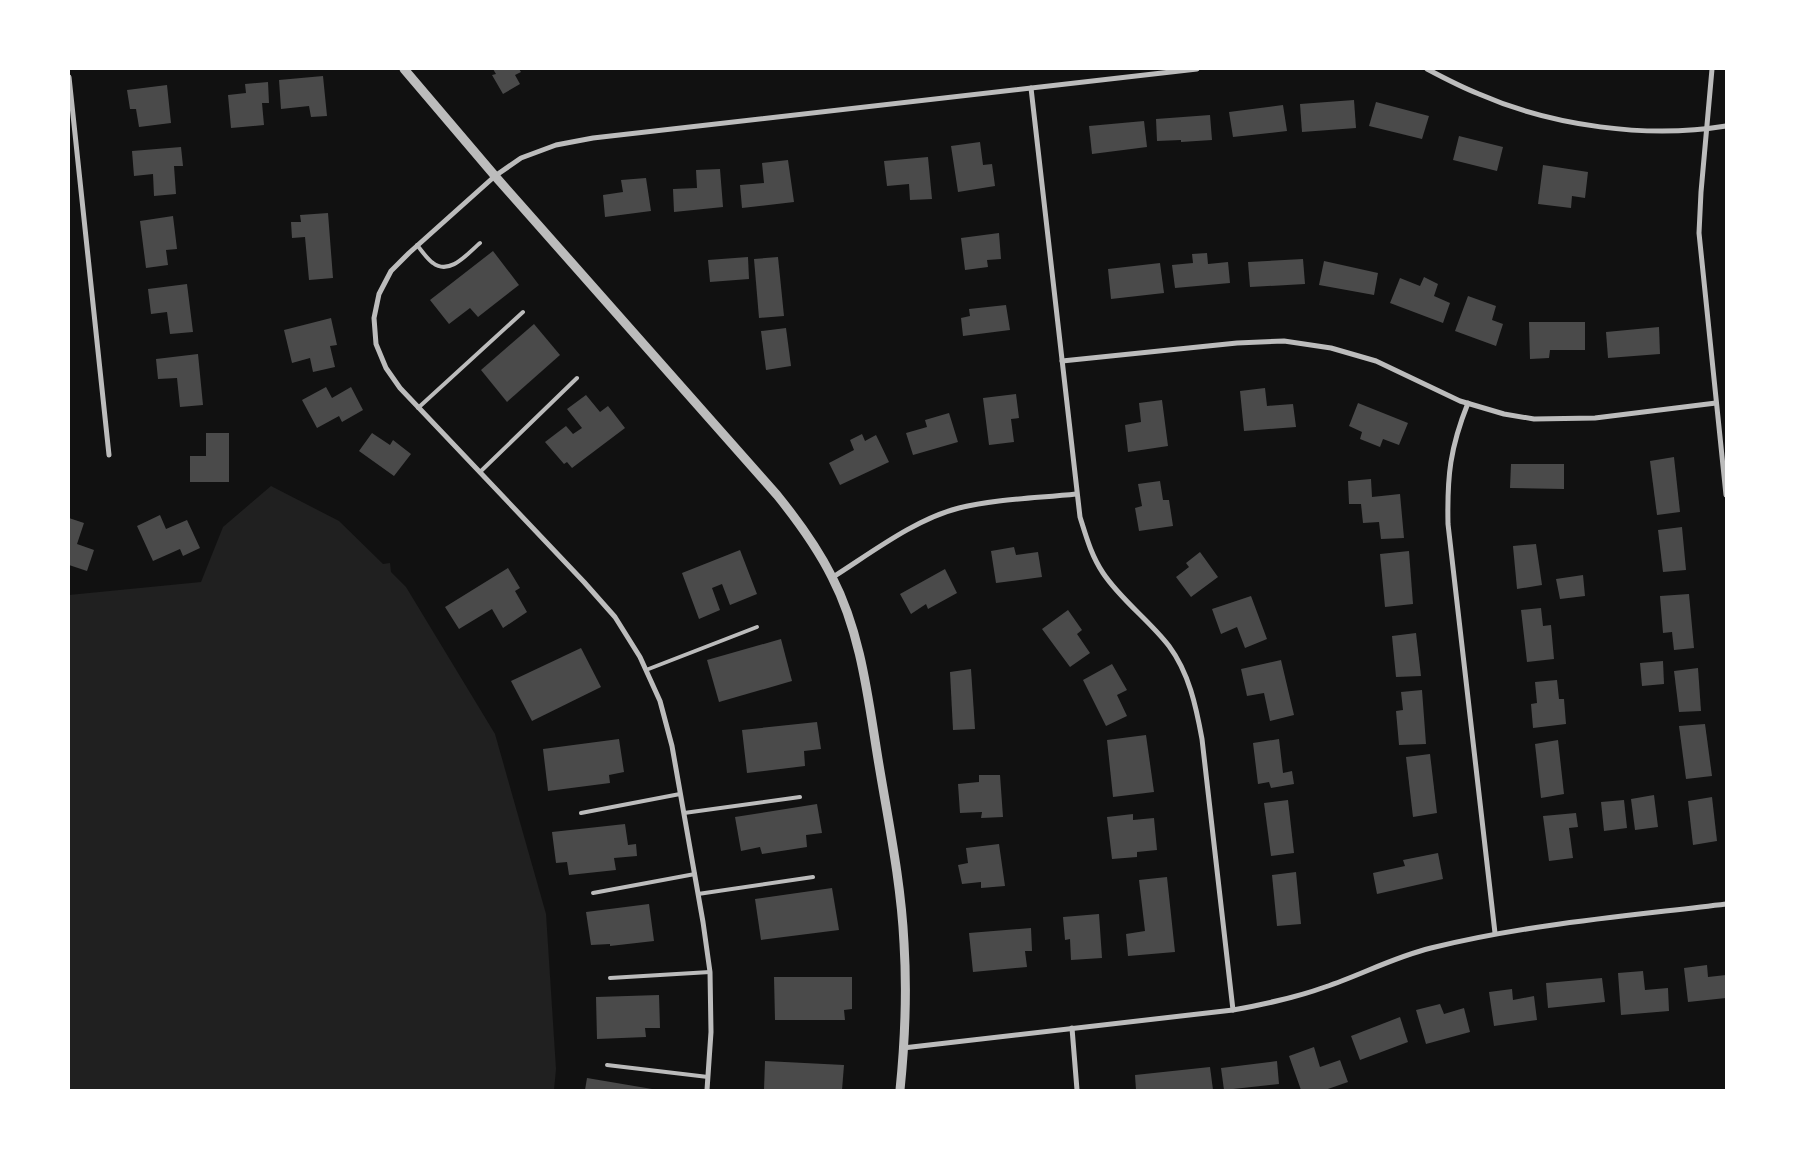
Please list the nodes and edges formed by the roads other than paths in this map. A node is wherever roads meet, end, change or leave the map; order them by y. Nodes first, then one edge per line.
1 (404, 69) edge
2 (1197, 69) edge
3 (1428, 69) edge
4 (1712, 69) edge
5 (69, 78) edge
6 (1031, 88) junction
7 (1726, 126) edge
8 (1706, 130) junction
9 (495, 176) junction
10 (480, 243) dead end
11 (417, 245) junction
12 (523, 312) dead end
13 (1062, 361) junction
14 (577, 378) dead end
15 (1468, 403) junction
16 (1716, 403) junction
17 (418, 408) junction
18 (109, 455) dead end
19 (480, 472) junction
20 (1076, 494) junction
21 (1726, 494) edge
22 (833, 577) junction
23 (757, 627) dead end
24 (646, 670) junction
25 (680, 794) junction
26 (800, 797) dead end
27 (581, 813) dead end
28 (684, 813) junction
29 (695, 874) junction
30 (812, 877) dead end
31 (593, 893) dead end
32 (698, 894) junction
33 (1726, 904) edge
34 (1495, 934) junction
35 (710, 972) junction
36 (610, 978) dead end
37 (1233, 1010) junction
38 (1072, 1028) junction
39 (903, 1048) junction
40 (607, 1065) dead end
41 (708, 1077) junction
42 (707, 1090) edge
43 (900, 1090) edge
44 (1077, 1090) edge

1 - 9 street
2 - 6 street
3 - 8 street
4 - 8 street
5 - 18 street
6 - 9 street
6 - 13 street
7 - 8 street
8 - 16 street
9 - 11 street
9 - 22 street
10 - 11 lane
11 - 17 street
12 - 17 lane
13 - 15 street
13 - 20 street
14 - 19 lane
15 - 16 street
15 - 34 street
16 - 21 street
17 - 19 street
19 - 24 street
20 - 22 street
20 - 37 street
22 - 39 street
23 - 24 lane
24 - 25 street
25 - 27 lane
25 - 28 street
26 - 28 lane
28 - 29 street
29 - 31 lane
29 - 32 street
30 - 32 lane
32 - 35 street
33 - 34 street
34 - 37 street
35 - 36 lane
35 - 41 street
37 - 38 street
38 - 39 street
38 - 44 street
39 - 43 street
40 - 41 lane
41 - 42 street

